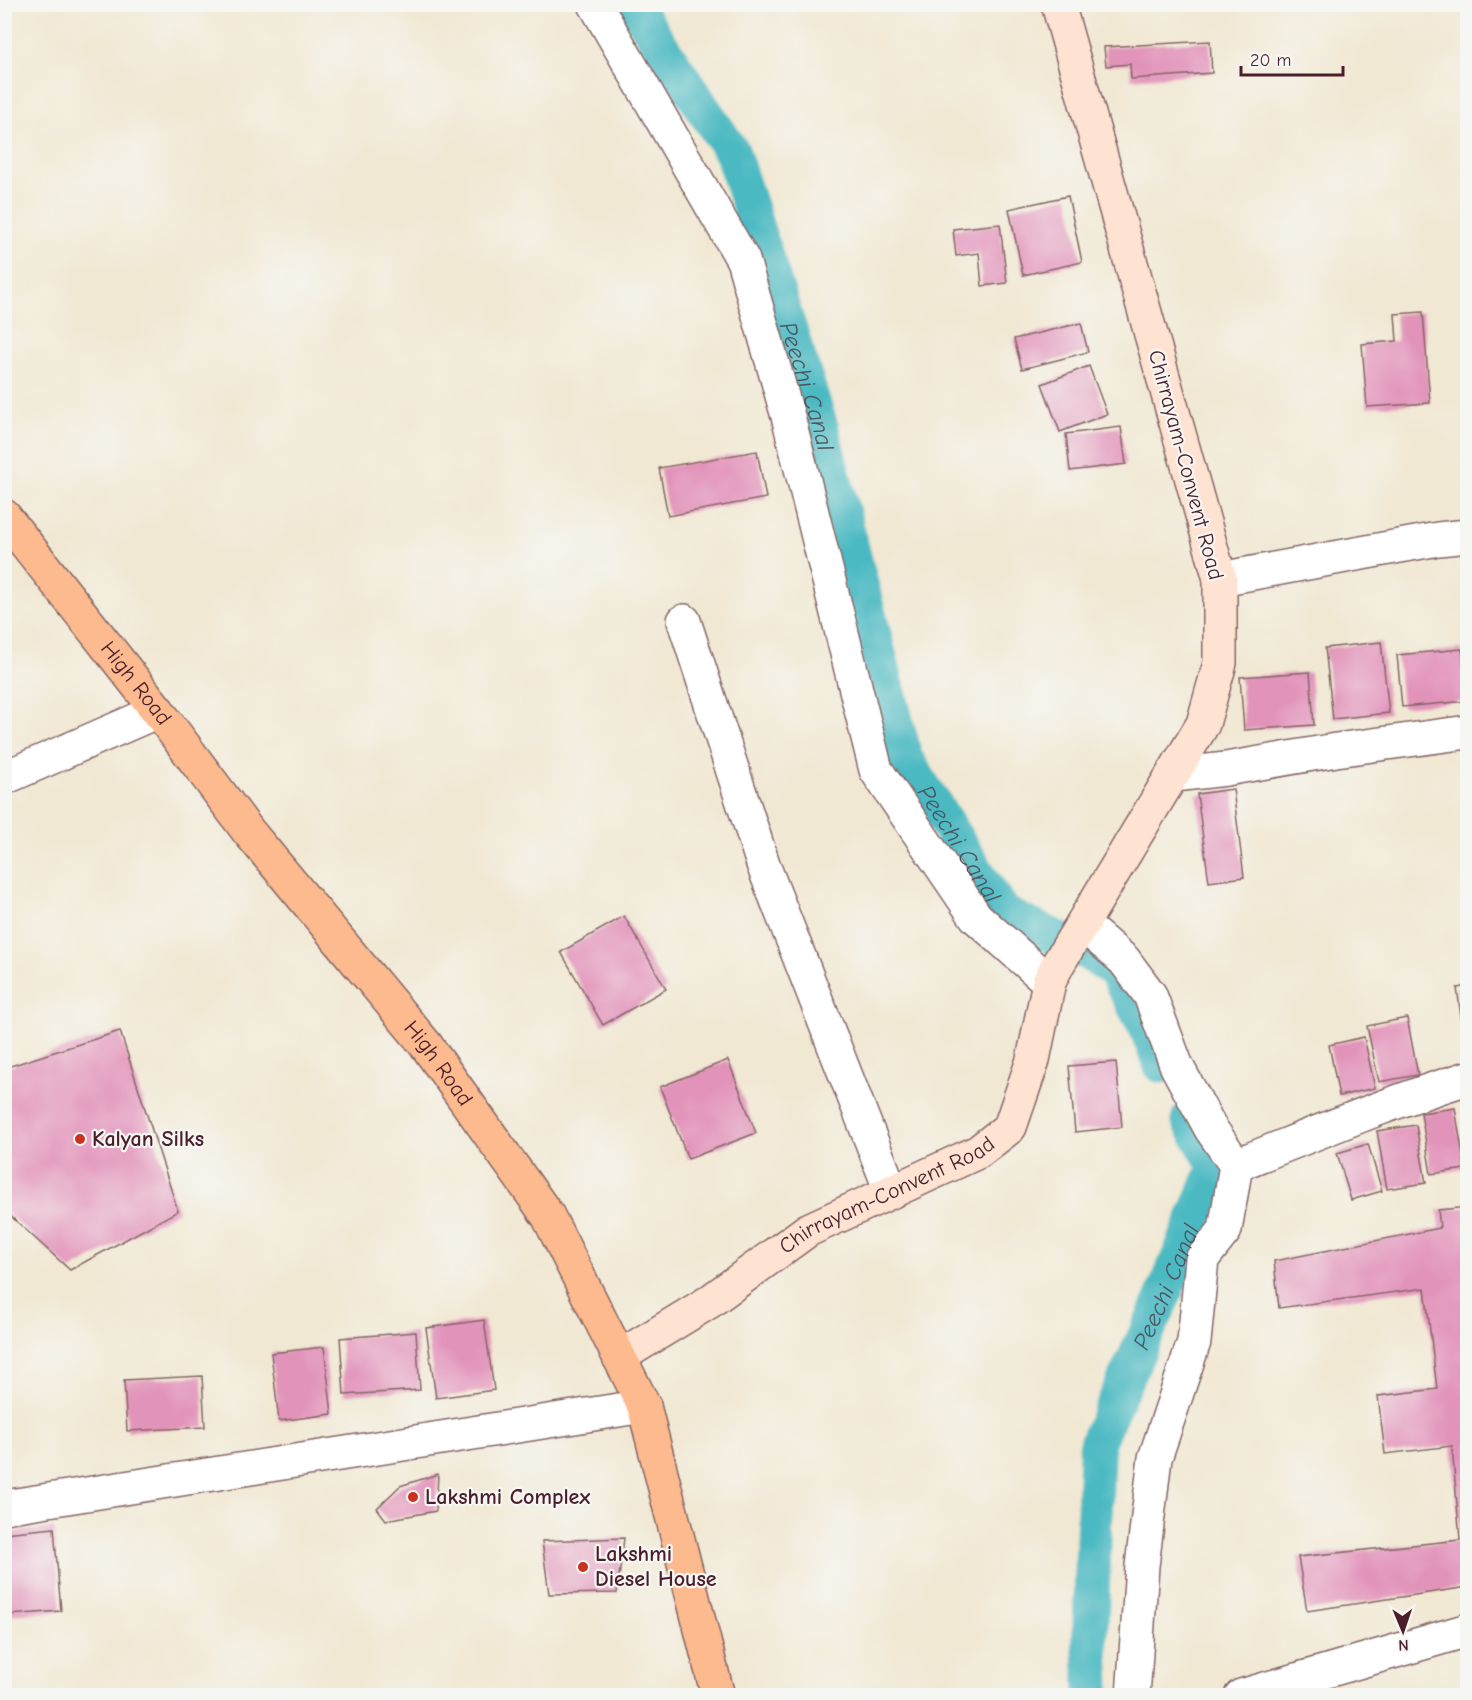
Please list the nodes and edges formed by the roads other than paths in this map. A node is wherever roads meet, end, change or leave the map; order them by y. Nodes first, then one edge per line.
1 (596, 4) edge
2 (1058, 4) edge
3 (4, 516) edge
4 (1467, 536) edge
5 (1220, 579) junction
6 (684, 621) dead end
7 (158, 711) junction
8 (1467, 732) edge
9 (1174, 776) junction
10 (4, 778) edge
11 (1079, 931) junction
12 (1054, 973) junction
13 (1467, 1078) edge
14 (1236, 1165) junction
15 (891, 1191) junction
16 (619, 1357) junction
17 (644, 1406) junction
18 (4, 1507) edge
19 (1467, 1630) edge
20 (718, 1695) edge
21 (1133, 1695) edge
22 (1240, 1695) edge

1 - 12 street
2 - 5 street, Chirrayam-Convent Road
3 - 7 main road, High Road
4 - 5 street
5 - 9 street, Chirrayam-Convent Road
6 - 15 street
7 - 10 street
7 - 16 main road, High Road
8 - 9 street
9 - 11 street, Chirrayam-Convent Road
11 - 12 street, Chirrayam-Convent Road
11 - 14 street
12 - 15 street, Chirrayam-Convent Road
13 - 14 street
14 - 21 street
15 - 16 street, Chirrayam-Convent Road
16 - 17 main road, High Road
17 - 18 street
17 - 20 main road, High Road
19 - 22 street

